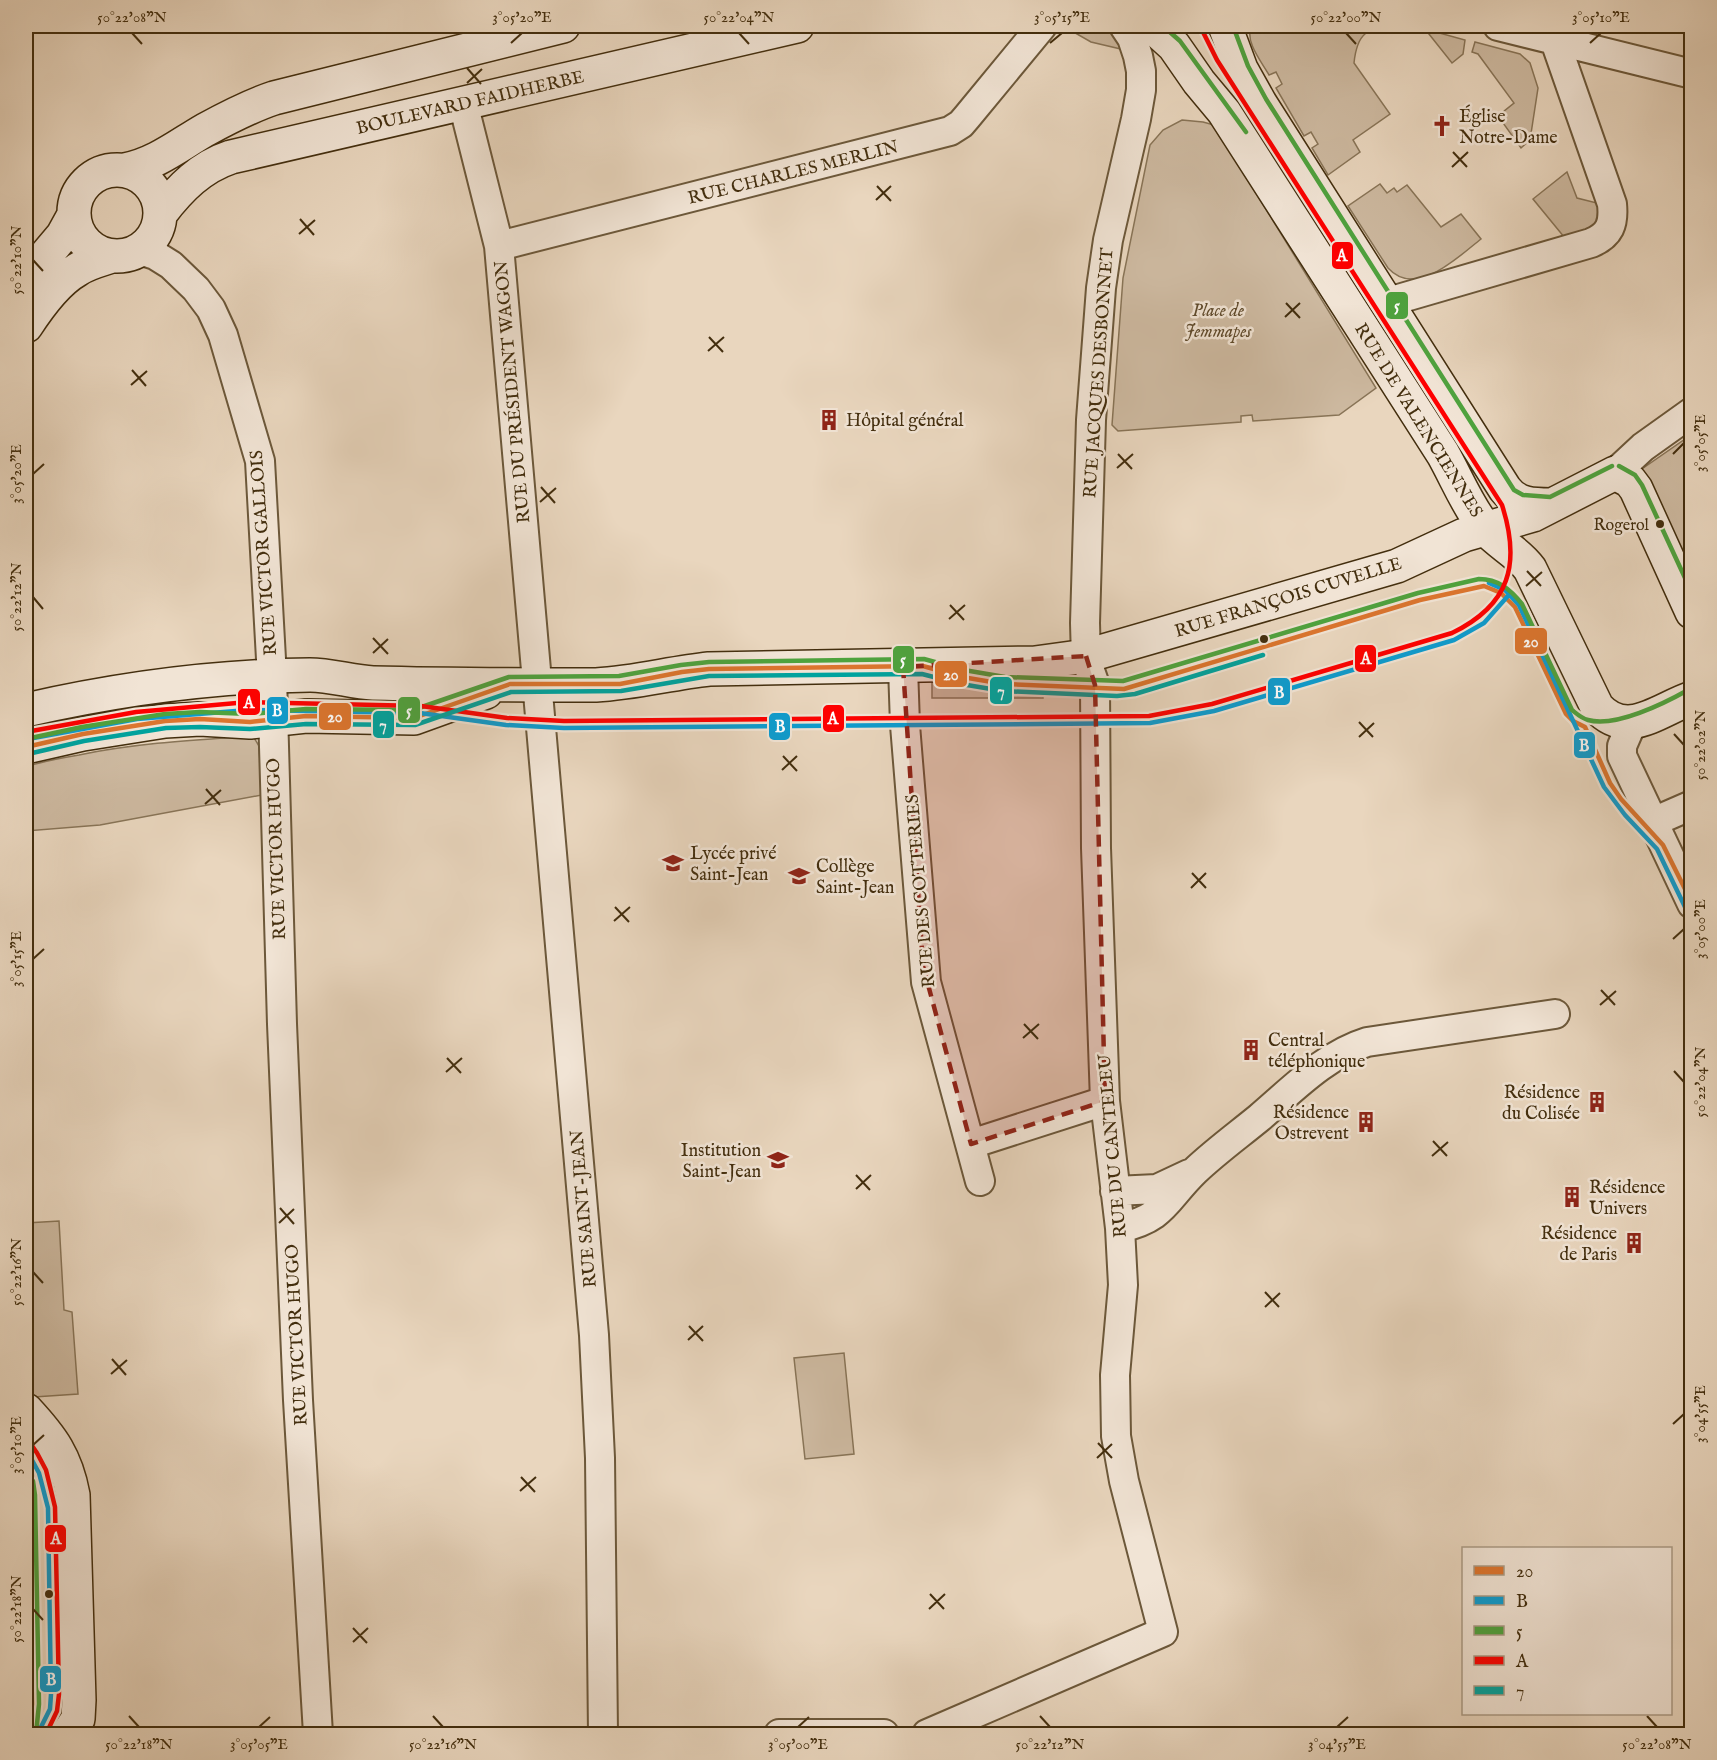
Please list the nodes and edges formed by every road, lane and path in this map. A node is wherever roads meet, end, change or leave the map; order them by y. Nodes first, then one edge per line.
1 (563, 26) edge
2 (797, 26) edge
3 (1042, 26) edge
4 (1124, 26) edge
5 (1152, 26) edge
6 (1226, 26) edge
7 (1498, 26) edge
8 (1555, 40) junction
9 (1692, 74) edge
10 (463, 103) junction
11 (125, 170) junction
12 (161, 213) junction
13 (74, 215) junction
14 (499, 246) junction
15 (126, 253) junction
16 (26, 279) edge
17 (1388, 302) junction
18 (26, 326) edge
19 (1692, 412) edge
20 (1615, 473) junction
21 (1535, 504) junction
22 (1486, 528) junction
23 (1397, 566) junction
24 (1545, 599) junction
25 (1692, 612) edge
26 (1086, 656) junction
27 (903, 666) junction
28 (272, 677) junction
29 (524, 685) junction
30 (1691, 698) edge
31 (26, 710) edge
32 (272, 718) junction
33 (1632, 723) junction
34 (26, 747) edge
35 (1692, 805) edge
36 (1658, 833) junction
37 (1692, 904) edge
38 (1555, 1014) dead end
39 (1105, 1101) junction
40 (971, 1144) junction
41 (1194, 1172) junction
42 (980, 1180) dead end
43 (1115, 1191) junction
44 (1120, 1228) junction
45 (26, 1410) edge
46 (68, 1734) edge
47 (318, 1734) edge
48 (603, 1734) edge
49 (779, 1734) edge
50 (884, 1734) edge
51 (927, 1734) edge

1 - 11 street
2 - 10 street, BOULEVARD FAIDHERBE
3 - 14 street, RUE CHARLES MERLIN
4 - 26 street, RUE JACQUES DESBONNET
5 - 22 street, RUE DE VALENCIENNES
6 - 17 street, RUE DE VALENCIENNES
7 - 8 street
8 - 9 street
8 - 17 street
10 - 12 street, BOULEVARD FAIDHERBE
10 - 14 street, RUE DU PRÉSIDENT WAGON
11 - 12 street
11 - 13 street
12 - 15 street
13 - 15 street
13 - 16 street
14 - 29 street, RUE DU PRÉSIDENT WAGON
15 - 18 street
15 - 28 street, RUE VICTOR GALLOIS
17 - 21 street, RUE DE VALENCIENNES
19 - 20 street
20 - 21 street, RUE FRANÇOIS CUVELLE
20 - 25 street
21 - 22 street, RUE FRANÇOIS CUVELLE
22 - 23 street, RUE FRANÇOIS CUVELLE
22 - 24 street, RUE DE VALENCIENNES
23 - 24 street
23 - 26 street, RUE FRANÇOIS CUVELLE
24 - 33 street, RUE DE VALENCIENNES
26 - 27 street, RUE FRANÇOIS CUVELLE
26 - 39 street, RUE DU CANTELEU
27 - 29 street, RUE FRANÇOIS CUVELLE
27 - 40 street, RUE DES COTTERIES
28 - 29 street, RUE FRANÇOIS CUVELLE
28 - 31 street, RUE FRANÇOIS CUVELLE
28 - 32 street, RUE VICTOR GALLOIS
29 - 32 street
29 - 48 street, RUE SAINT-JEAN
30 - 33 street
32 - 34 street
32 - 47 street, RUE VICTOR HUGO
33 - 36 street
35 - 36 street
36 - 37 street
38 - 41 street
39 - 40 street
39 - 43 street, RUE DU CANTELEU
40 - 42 street, RUE DES COTTERIES
41 - 43 street
41 - 44 street
43 - 44 street, RUE DU CANTELEU
44 - 51 street, RUE DU CANTELEU
45 - 46 street
49 - 50 street

